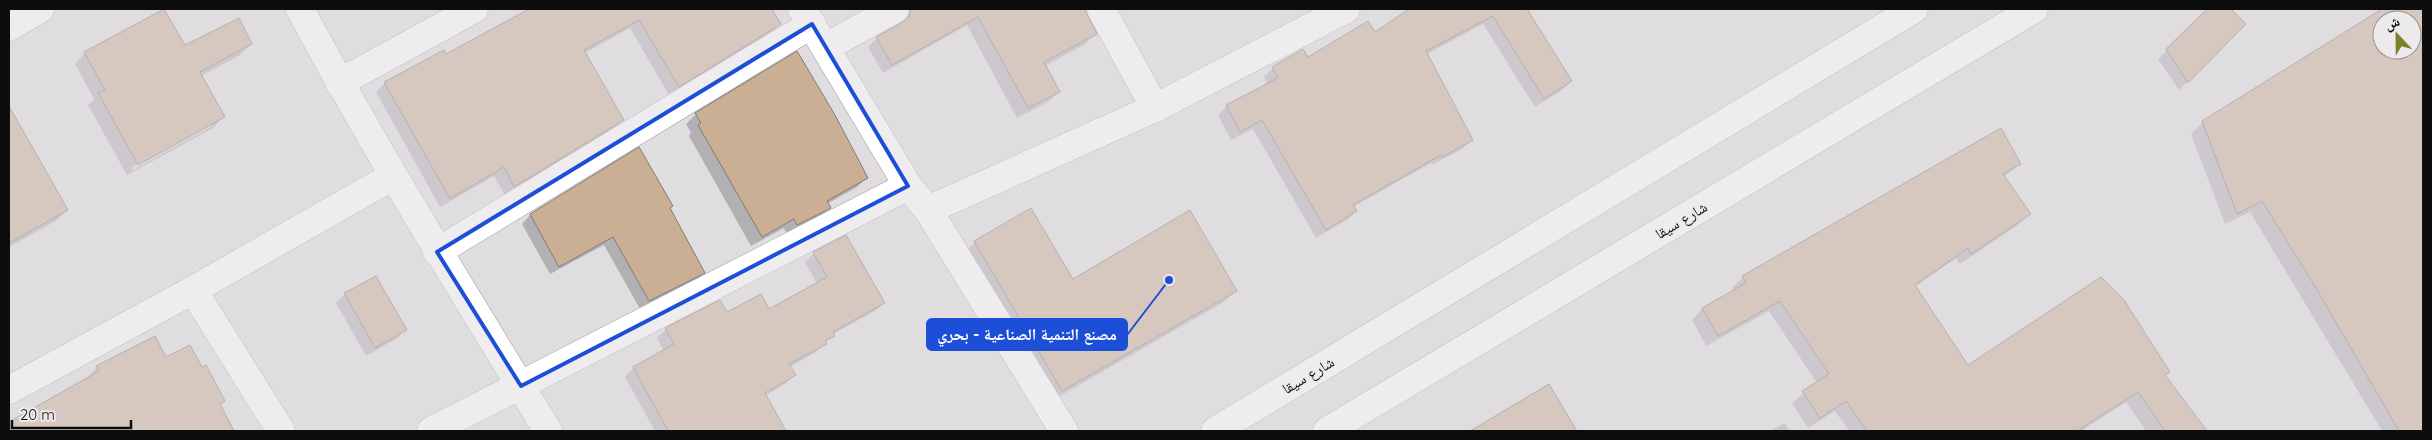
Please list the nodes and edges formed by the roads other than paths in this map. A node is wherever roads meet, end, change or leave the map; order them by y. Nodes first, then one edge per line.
1 (40, 9) edge
2 (300, 9) edge
3 (895, 9) edge
4 (1102, 9) edge
5 (1346, 9) edge
6 (1914, 9) edge
7 (2034, 9) edge
8 (459, 12) edge
9 (807, 16) edge
10 (9, 26) edge
11 (826, 48) junction
12 (339, 83) junction
13 (1155, 108) junction
14 (393, 176) junction
15 (908, 186) junction
16 (928, 210) junction
17 (437, 252) junction
18 (193, 290) junction
19 (521, 386) junction
20 (9, 390) edge
21 (281, 431) edge
22 (431, 431) edge
23 (548, 431) edge
24 (1064, 431) edge
25 (1215, 431) edge
26 (1327, 431) edge

1 - 10 street
2 - 12 street
3 - 11 street
4 - 13 street
5 - 13 street
6 - 25 street, شارع سيقا
7 - 26 street, شارع سيقا
8 - 12 street
9 - 11 street
9 - 17 street
11 - 15 street
12 - 14 street
13 - 16 street
14 - 17 street
14 - 18 street
15 - 16 street
15 - 19 street
16 - 24 street
17 - 19 street
18 - 20 street
18 - 21 street
19 - 22 street
19 - 23 street

